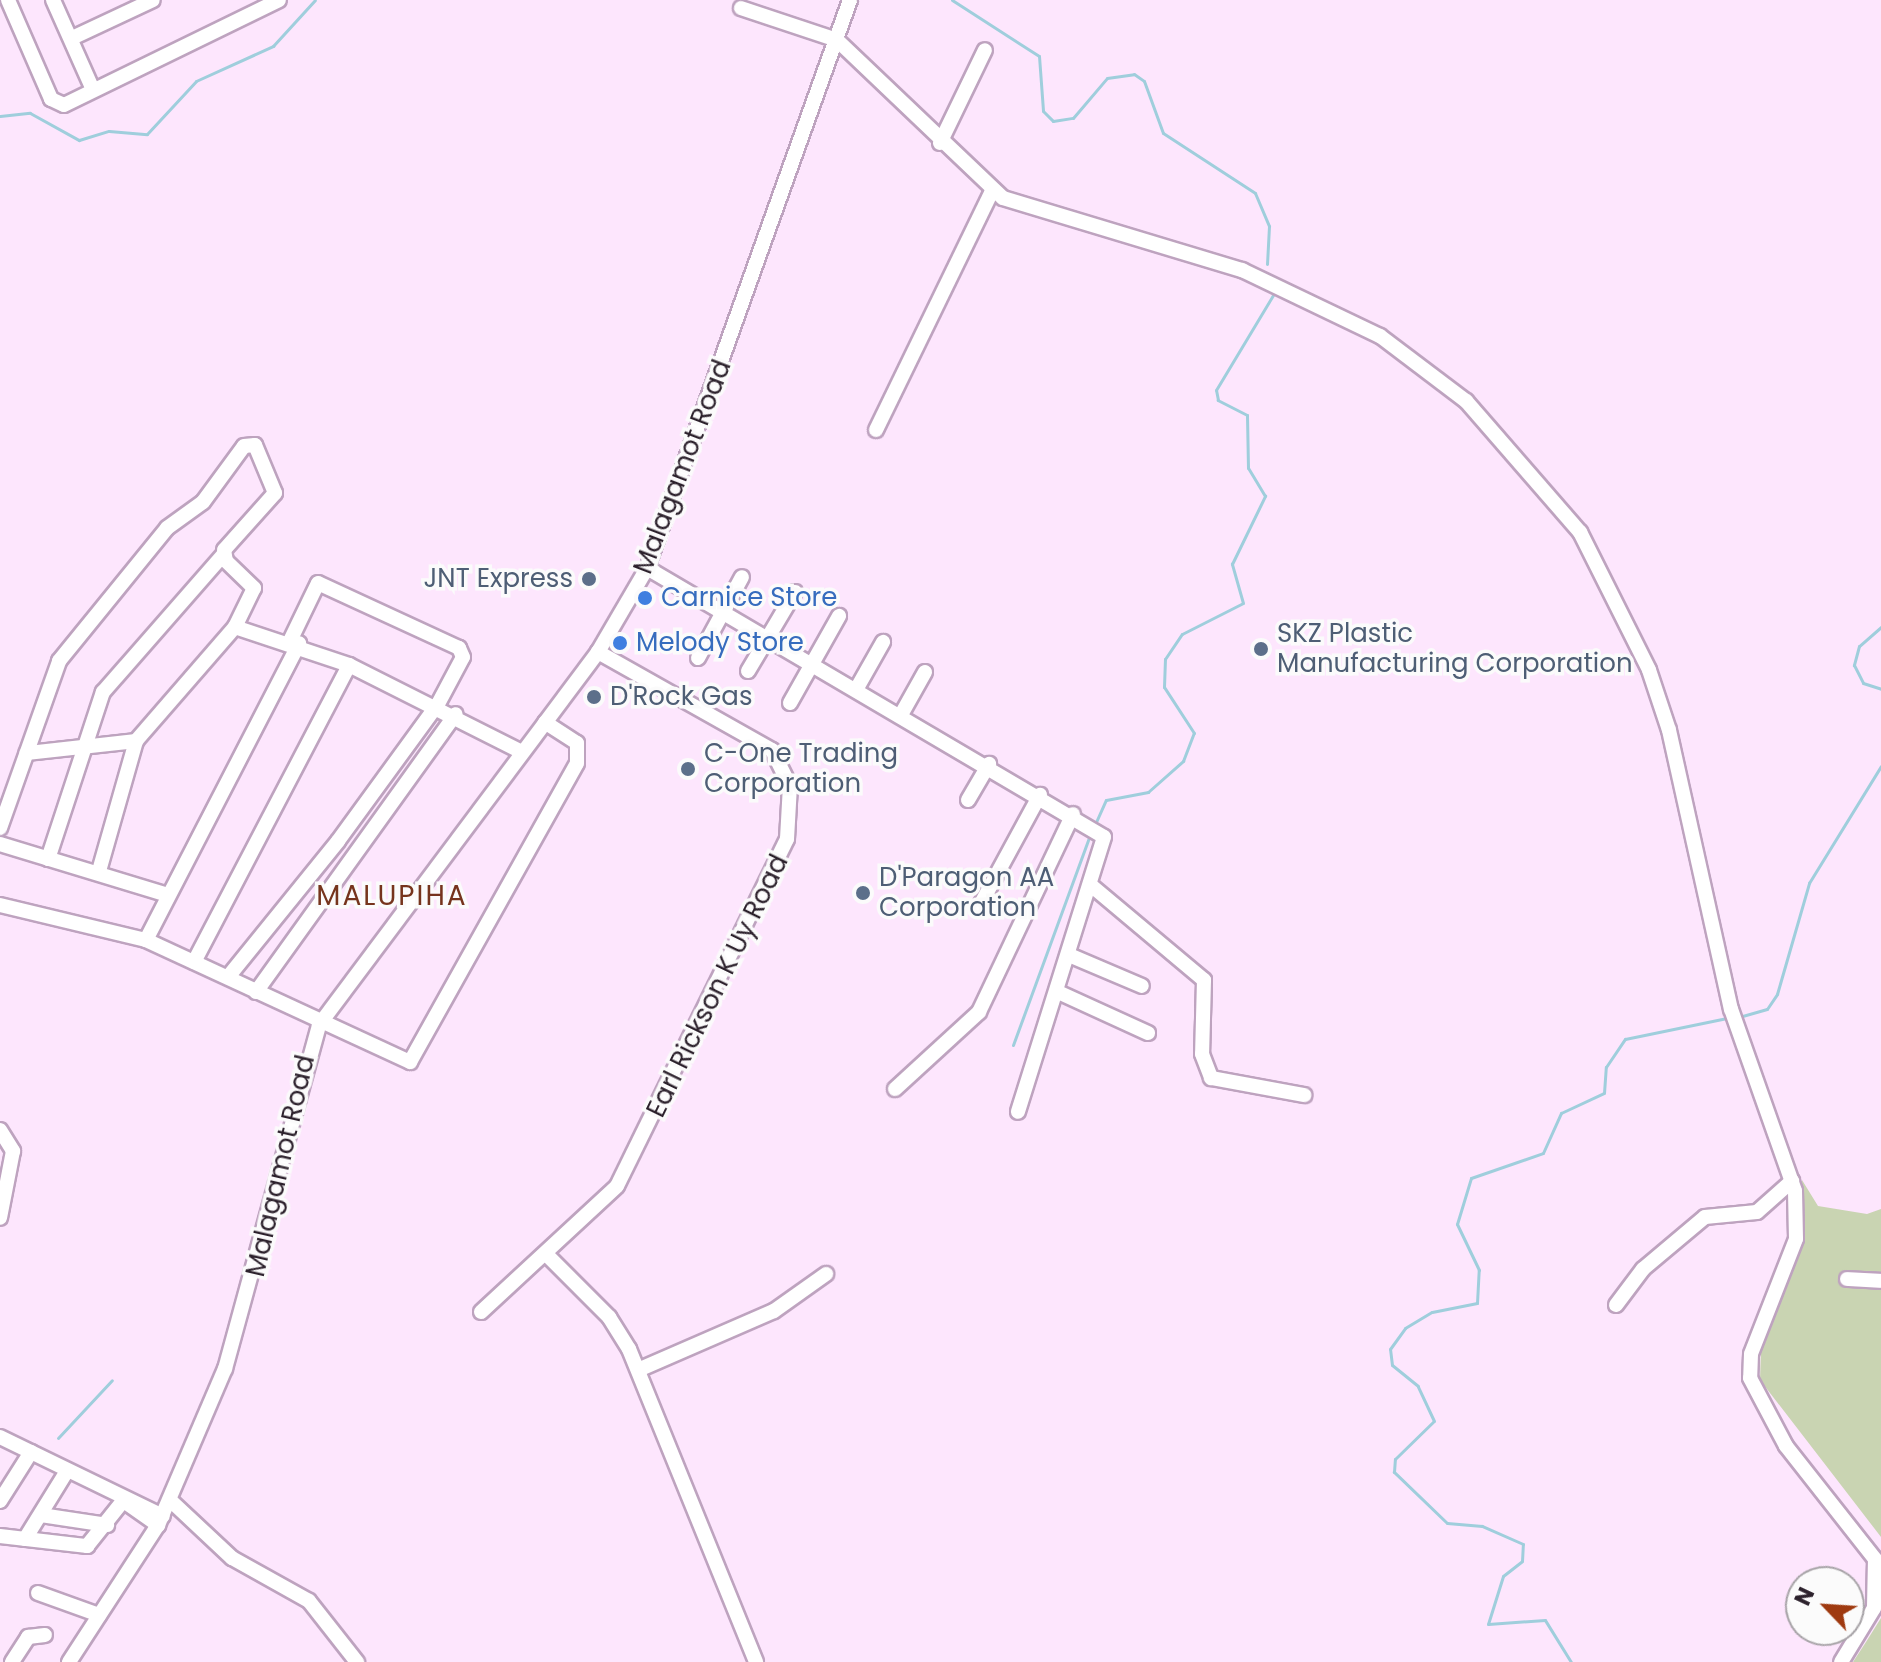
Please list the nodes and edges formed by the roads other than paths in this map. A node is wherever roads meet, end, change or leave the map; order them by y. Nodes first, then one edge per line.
1 (8, 0) edge
2 (53, 0) edge
3 (153, 0) edge
4 (279, 0) edge
5 (850, 0) edge
6 (741, 8) dead end
7 (72, 38) junction
8 (837, 40) junction
9 (985, 50) dead end
10 (93, 90) junction
11 (940, 143) junction
12 (992, 191) junction
13 (876, 430) dead end
14 (223, 555) junction
15 (647, 568) junction
16 (742, 577) dead end
17 (795, 592) dead end
18 (722, 615) junction
19 (839, 616) dead end
20 (235, 627) junction
21 (766, 641) junction
22 (294, 642) junction
23 (883, 642) dead end
24 (598, 652) junction
25 (698, 658) dead end
26 (349, 665) junction
27 (813, 666) junction
28 (748, 671) dead end
29 (925, 672) dead end
30 (857, 688) junction
31 (790, 703) dead end
32 (438, 704) junction
33 (902, 713) junction
34 (456, 714) junction
35 (545, 722) junction
36 (136, 741) junction
37 (80, 746) junction
38 (522, 752) junction
39 (27, 753) junction
40 (989, 764) junction
41 (1040, 795) junction
42 (968, 800) dead end
43 (1073, 814) junction
44 (0, 828) edge
45 (0, 844) edge
46 (48, 859) junction
47 (99, 871) junction
48 (1093, 887) junction
49 (165, 894) junction
50 (0, 905) edge
51 (978, 909) dead end
52 (146, 940) junction
53 (1069, 955) junction
54 (194, 962) junction
55 (228, 977) junction
56 (1142, 986) dead end
57 (256, 992) junction
58 (1058, 992) junction
59 (319, 1025) junction
60 (1148, 1033) dead end
61 (895, 1089) dead end
62 (1304, 1095) dead end
63 (1018, 1112) dead end
64 (0, 1130) edge
65 (1792, 1181) junction
66 (0, 1218) edge
67 (547, 1255) junction
68 (826, 1274) dead end
69 (1847, 1279) dead end
70 (1881, 1281) edge
71 (1616, 1305) dead end
72 (481, 1312) dead end
73 (638, 1370) junction
74 (0, 1437) edge
75 (31, 1452) junction
76 (67, 1471) junction
77 (170, 1500) junction
78 (0, 1501) edge
79 (126, 1502) junction
80 (41, 1515) junction
81 (161, 1520) junction
82 (107, 1525) junction
83 (0, 1536) edge
84 (25, 1539) junction
85 (38, 1593) dead end
86 (99, 1615) junction
87 (45, 1635) dead end
88 (12, 1662) edge
89 (69, 1662) edge
90 (357, 1662) edge
91 (756, 1662) edge
92 (1841, 1662) edge

1 - 10 street
2 - 7 street
3 - 7 street
4 - 10 street
5 - 8 street, Malagamot Road
6 - 8 street
7 - 10 street
8 - 11 street
8 - 15 street, Malagamot Road
9 - 11 street
11 - 12 street
12 - 13 street
12 - 65 street
14 - 20 street
14 - 37 street
14 - 39 street
15 - 18 street
15 - 24 street, Malagamot Road
16 - 18 street
17 - 21 street
18 - 21 street
18 - 25 street
19 - 27 street
20 - 22 street
20 - 36 street
21 - 27 street
21 - 28 street
22 - 26 street
22 - 32 street
22 - 49 street
23 - 30 street
24 - 35 street, Malagamot Road
24 - 67 street, Earl Rickson K Uy Road
26 - 32 street
26 - 54 street
27 - 30 street
27 - 31 street
29 - 33 street
30 - 33 street
32 - 34 street
32 - 55 street
33 - 40 street
34 - 38 street
34 - 57 street
35 - 38 street, Malagamot Road
35 - 59 street
36 - 37 street
36 - 47 street
37 - 39 street
37 - 46 street
38 - 59 street, Malagamot Road
39 - 44 street
40 - 41 street
40 - 42 street
41 - 43 street
41 - 51 street
43 - 48 street
43 - 61 street
45 - 46 street
46 - 47 street
47 - 49 street
48 - 53 street
48 - 62 street
49 - 52 street
50 - 52 street
52 - 54 street
53 - 56 street
53 - 58 street
54 - 55 street
55 - 57 street
57 - 59 street
58 - 60 street
58 - 63 street
59 - 77 street, Malagamot Road
64 - 66 street
65 - 71 street
65 - 92 street
67 - 72 street, Earl Rickson K Uy Road
67 - 73 street
68 - 73 street
69 - 70 street
73 - 91 street
74 - 75 street
75 - 76 street
75 - 78 street
76 - 79 street
76 - 80 street
77 - 81 street, Malagamot Road
77 - 90 street
79 - 81 street
79 - 82 street
80 - 82 street
80 - 84 street
81 - 86 street, Malagamot Road
82 - 84 street
83 - 84 street
85 - 86 street
86 - 89 street, Malagamot Road
87 - 88 street

